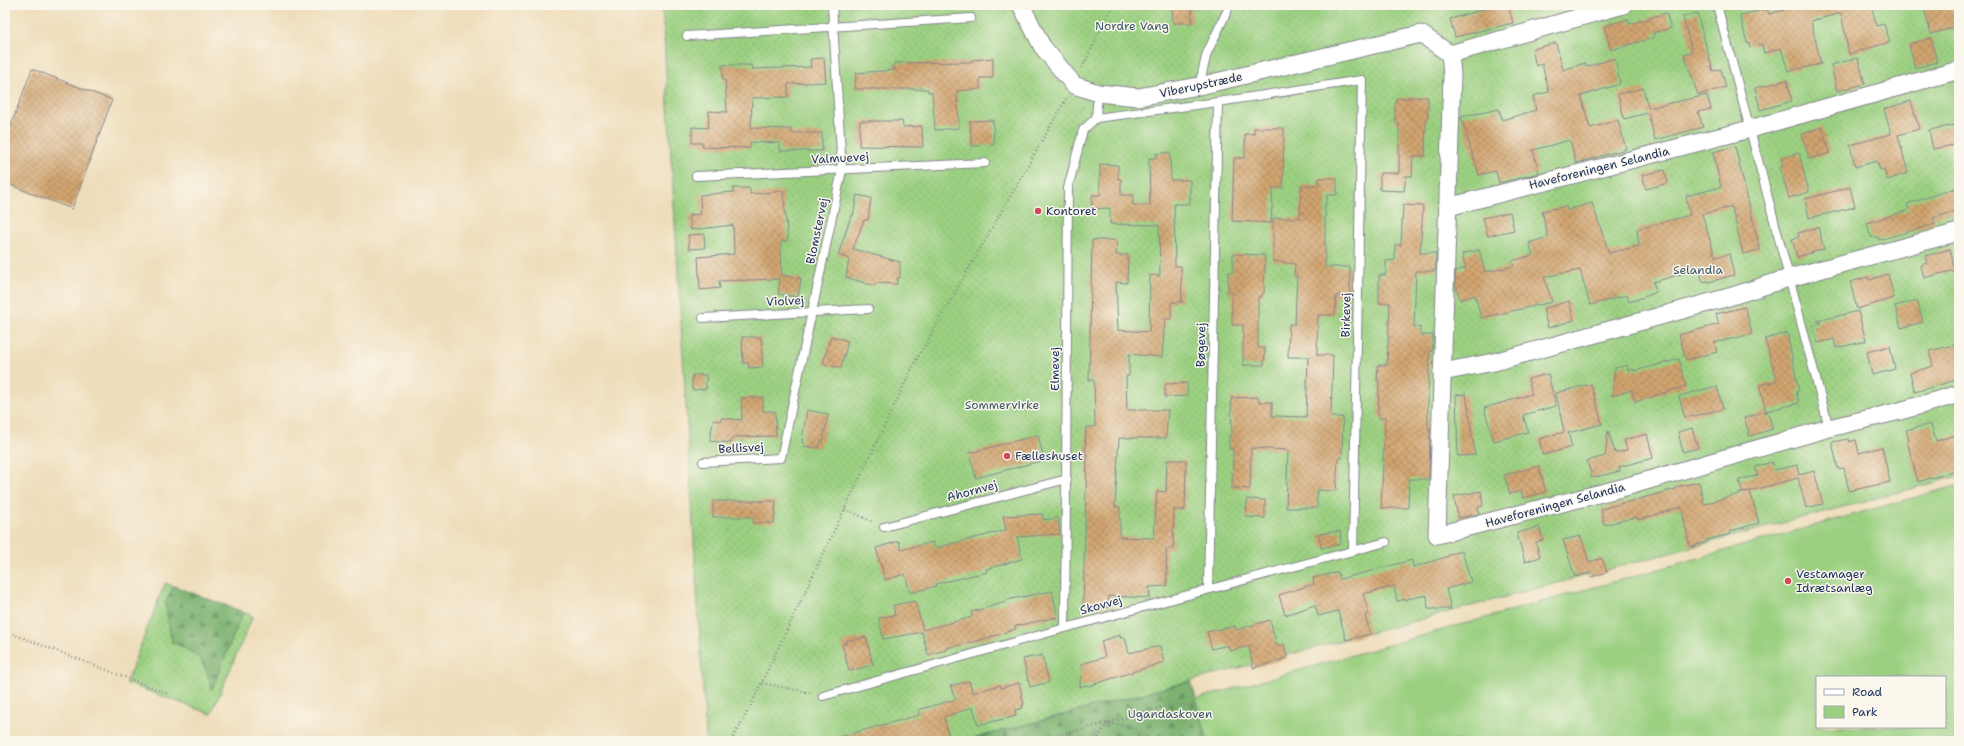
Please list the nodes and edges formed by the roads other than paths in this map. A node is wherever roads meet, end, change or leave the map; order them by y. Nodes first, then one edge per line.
1 (832, 5) edge
2 (1021, 5) edge
3 (1230, 5) edge
4 (1623, 5) edge
5 (1716, 5) edge
6 (971, 18) dead end
7 (834, 27) junction
8 (687, 36) dead end
9 (1450, 54) junction
10 (1959, 70) edge
11 (1199, 86) junction
12 (1098, 93) junction
13 (1218, 102) junction
14 (1096, 118) junction
15 (1750, 129) junction
16 (985, 162) dead end
17 (842, 170) junction
18 (696, 176) dead end
19 (1448, 207) junction
20 (1959, 232) edge
21 (1789, 278) junction
22 (868, 309) dead end
23 (812, 312) junction
24 (702, 318) dead end
25 (1442, 372) junction
26 (1959, 394) edge
27 (1829, 428) junction
28 (781, 458) joint
29 (703, 462) dead end
30 (1067, 479) junction
31 (884, 527) road end
32 (1386, 542) dead end
33 (1353, 551) junction
34 (1208, 589) junction
35 (1065, 628) junction
36 (823, 696) road end

1 - 7 lane, Blomstervej
2 - 12 street, Viberupstræde
3 - 11 lane
4 - 9 street
5 - 15 lane
6 - 7 lane
7 - 8 lane
7 - 17 lane, Blomstervej
9 - 11 street, Viberupstræde
9 - 19 street, Haveforeningen Selandia
10 - 15 street, Haveforeningen Selandia
11 - 12 street, Viberupstræde
12 - 14 lane
13 - 14 lane
13 - 33 lane, Birkevej
13 - 34 lane, Bøgevej
14 - 30 lane, Elmevej
15 - 19 street, Haveforeningen Selandia
15 - 21 lane
16 - 17 lane, Valmuevej
17 - 18 lane, Valmuevej
17 - 23 lane, Blomstervej
19 - 25 street, Haveforeningen Selandia
20 - 21 street
21 - 25 street
21 - 27 lane
22 - 23 lane, Violvej
23 - 24 lane, Violvej
23 - 28 lane, Blomstervej
25 - 27 street, Haveforeningen Selandia
26 - 27 street, Haveforeningen Selandia
28 - 29 lane, Bellisvej
30 - 31 lane, Ahornvej
30 - 35 lane, Elmevej
32 - 33 lane, Skovvej
33 - 34 lane, Skovvej
34 - 35 lane, Skovvej
35 - 36 lane, Skovvej

